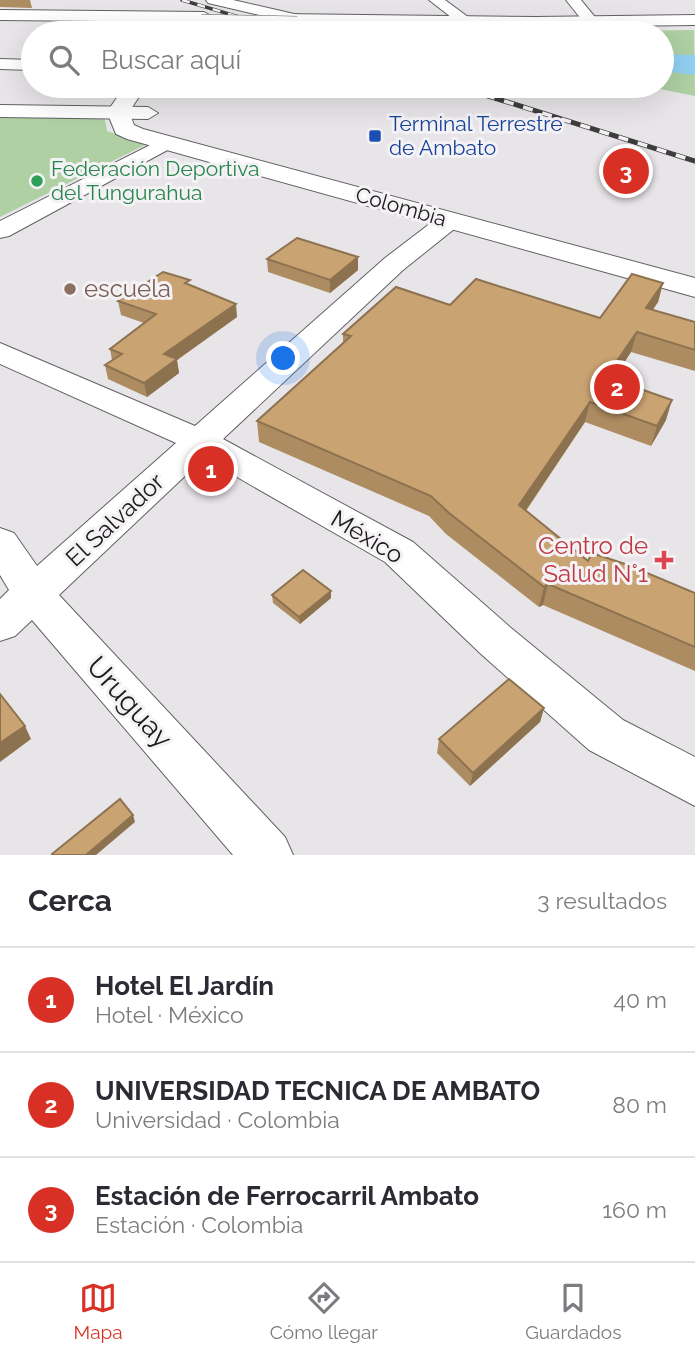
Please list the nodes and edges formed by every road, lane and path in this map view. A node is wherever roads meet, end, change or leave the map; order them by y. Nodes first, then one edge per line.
1 (213, 0) edge
2 (436, 0) edge
3 (582, 11) edge
4 (0, 15) edge
5 (113, 21) edge
6 (292, 21) edge
7 (467, 21) edge
8 (504, 21) edge
9 (0, 22) edge
10 (21, 22) edge
11 (674, 23) edge
12 (695, 23) edge
13 (0, 64) edge
14 (21, 65) edge
15 (127, 98) edge
16 (153, 104) joint
17 (0, 111) edge
18 (118, 112) junction
19 (166, 143) junction
20 (449, 221) junction
21 (0, 231) edge
22 (695, 266) edge
23 (695, 288) edge
24 (0, 352) edge
25 (200, 442) junction
26 (0, 543) edge
27 (34, 595) junction
28 (0, 624) edge
29 (695, 782) edge
30 (267, 855) edge

1 - 6 street
2 - 7 street
3 - 8 main road
3 - 12 main road
4 - 5 main road
9 - 10 main road
11 - 12 main road
13 - 14 street
15 - 18 main road
16 - 18 street
16 - 22 main road, Colombia
17 - 18 street
18 - 19 main road, Colombia
19 - 20 main road, Colombia
19 - 21 street
20 - 23 main road, Colombia
20 - 25 street, El Salvador
24 - 25 street, México
25 - 27 street, El Salvador
25 - 29 street, México
26 - 27 street, Uruguay
27 - 28 street, El Salvador
27 - 30 street, Uruguay

